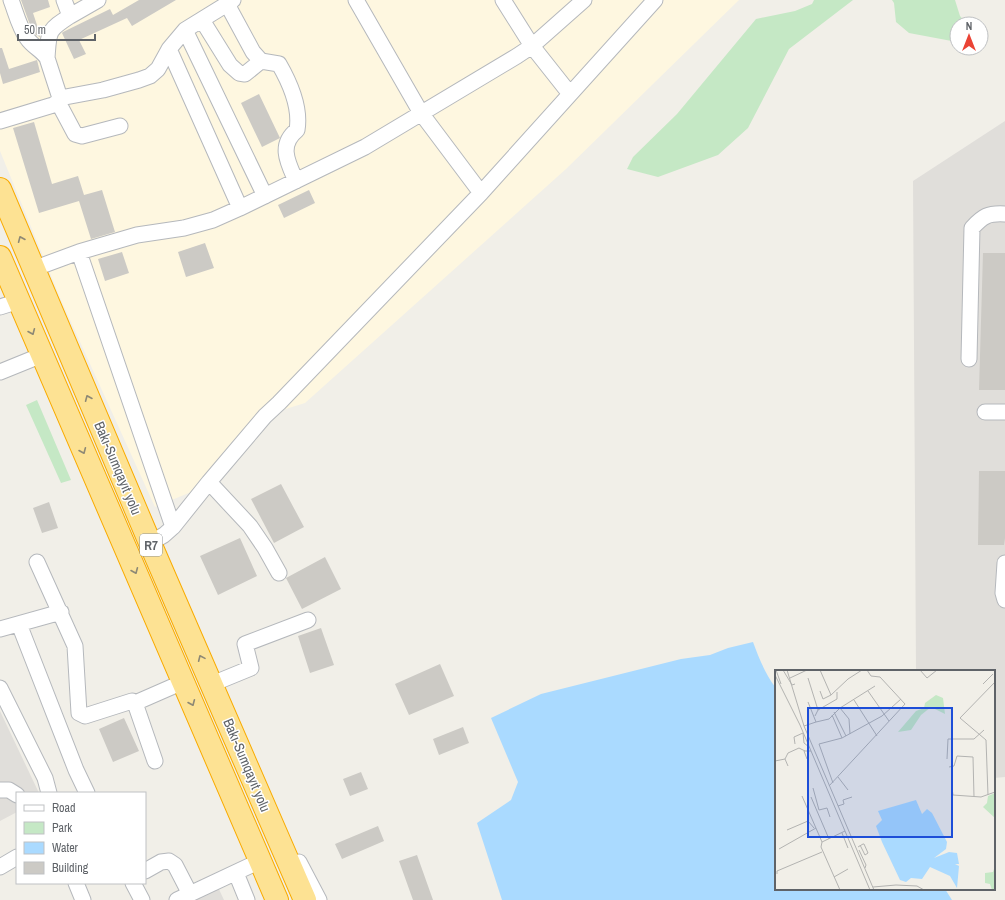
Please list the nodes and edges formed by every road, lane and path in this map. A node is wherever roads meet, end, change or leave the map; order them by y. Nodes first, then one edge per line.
1 (11, 0) edge
2 (64, 0) edge
3 (98, 0) edge
4 (356, 0) edge
5 (503, 0) edge
6 (584, 0) edge
7 (655, 0) edge
8 (230, 2) edge
9 (70, 16) junction
10 (202, 20) junction
11 (185, 30) junction
12 (532, 46) junction
13 (169, 49) junction
14 (47, 58) junction
15 (260, 61) junction
16 (570, 94) junction
17 (59, 100) junction
18 (421, 113) junction
19 (0, 121) edge
20 (120, 126) dead end
21 (296, 181) junction
22 (0, 190) edge
23 (481, 194) junction
24 (265, 196) junction
25 (240, 208) junction
26 (1005, 214) edge
27 (78, 252) junction
28 (2, 264) edge
29 (33, 269) junction
30 (9, 304) edge
31 (42, 355) junction
32 (969, 358) dead end
33 (0, 372) edge
34 (985, 412) dead end
35 (1005, 412) edge
36 (209, 482) junction
37 (173, 528) junction
38 (150, 543) junction
39 (37, 562) dead end
40 (1005, 563) edge
41 (279, 573) dead end
42 (1005, 600) edge
43 (61, 612) junction
44 (308, 620) dead end
45 (18, 624) junction
46 (0, 629) edge
47 (183, 682) junction
48 (212, 684) junction
49 (0, 688) edge
50 (135, 703) junction
51 (155, 761) dead end
52 (0, 790) edge
53 (49, 792) edge
54 (87, 792) edge
55 (16, 794) edge
56 (278, 838) junction
57 (16, 858) edge
58 (260, 861) junction
59 (0, 867) edge
60 (146, 870) edge
61 (236, 873) junction
62 (76, 884) edge
63 (134, 884) edge
64 (183, 897) edge
65 (83, 900) edge
66 (142, 900) edge
67 (247, 900) edge
68 (277, 900) edge
69 (305, 900) edge
70 (319, 900) edge

1 - 14 lane
2 - 9 lane
3 - 9 lane
4 - 18 lane
5 - 12 lane
6 - 12 lane
7 - 16 lane
8 - 10 lane
8 - 15 lane
9 - 14 lane
10 - 11 lane
10 - 15 lane
11 - 13 lane
11 - 24 lane
12 - 16 lane
12 - 18 lane
13 - 17 lane
13 - 25 lane
14 - 17 lane
15 - 21 lane
16 - 23 lane
17 - 19 lane
17 - 20 lane
18 - 21 lane
18 - 23 lane
21 - 24 lane
29 -> 22 highway, Bakı-Sumqayıt yolu / R7
23 - 36 lane
24 - 25 lane
25 - 27 lane
26 - 32 lane
27 - 29 lane
27 - 37 lane
28 - 30 highway, Bakı-Sumqayıt yolu / R7
38 -> 29 highway, Bakı-Sumqayıt yolu / R7
30 -> 31 highway, Bakı-Sumqayıt yolu / R7
31 - 33 lane
31 -> 47 highway, Bakı-Sumqayıt yolu / R7
34 - 35 lane
36 - 37 lane
36 - 41 lane
37 - 38 lane
48 -> 38 highway, Bakı-Sumqayıt yolu / R7
39 - 43 lane
40 - 42 lane
43 - 45 lane
43 - 50 lane
44 - 48 lane
45 - 46 lane
45 - 54 lane
47 - 50 lane
47 -> 58 highway, Bakı-Sumqayıt yolu / R7
48 - 56 highway, Bakı-Sumqayıt yolu / R7
49 - 53 lane
50 - 51 lane
52 - 55 lane
56 - 69 highway, Bakı-Sumqayıt yolu / R7
56 - 70 lane
57 - 59 lane
58 - 61 lane
58 - 68 highway, Bakı-Sumqayıt yolu / R7
60 - 64 lane
61 - 64 lane
61 - 67 lane
62 - 65 lane
63 - 66 lane

